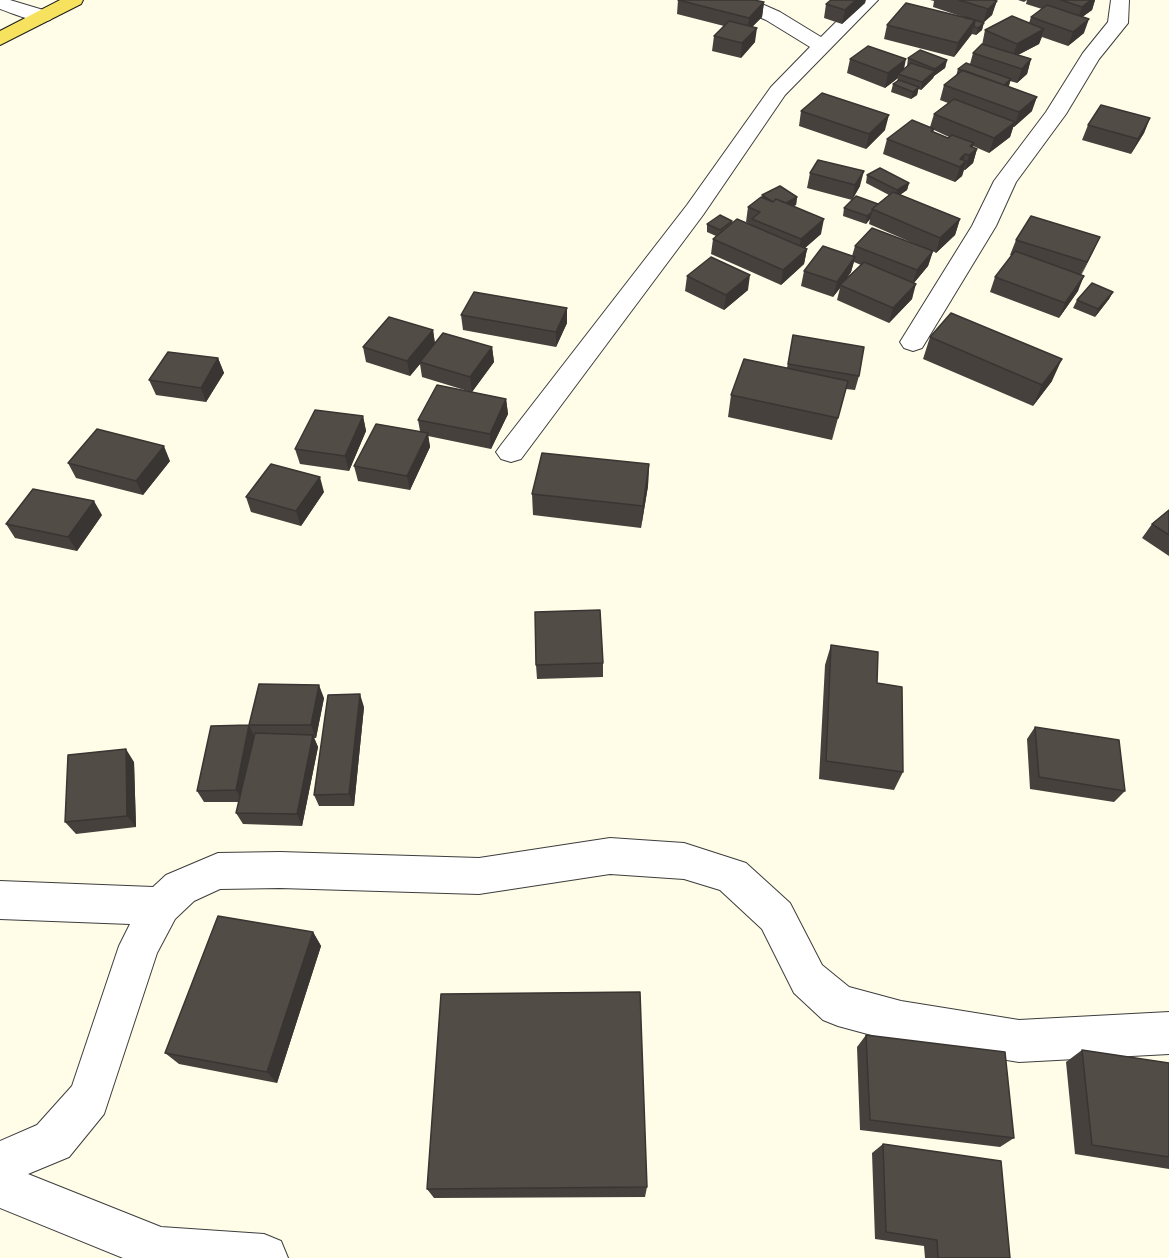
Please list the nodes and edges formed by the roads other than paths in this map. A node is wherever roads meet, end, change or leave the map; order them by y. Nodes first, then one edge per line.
1 (74, 0) edge
2 (737, 0) edge
3 (868, 0) edge
4 (1120, 0) edge
5 (0, 3) edge
6 (44, 16) junction
7 (0, 39) edge
8 (822, 46) junction
9 (913, 342) dead end
10 (511, 452) dead end
11 (0, 900) edge
12 (161, 906) junction
13 (1169, 1033) edge
14 (0, 1163) edge
15 (0, 1185) edge
16 (264, 1258) edge

1 - 6 main road
2 - 8 street
3 - 8 street
4 - 9 street
5 - 6 street
6 - 7 main road
8 - 10 street
11 - 12 street
12 - 13 street
12 - 14 street
15 - 16 street

